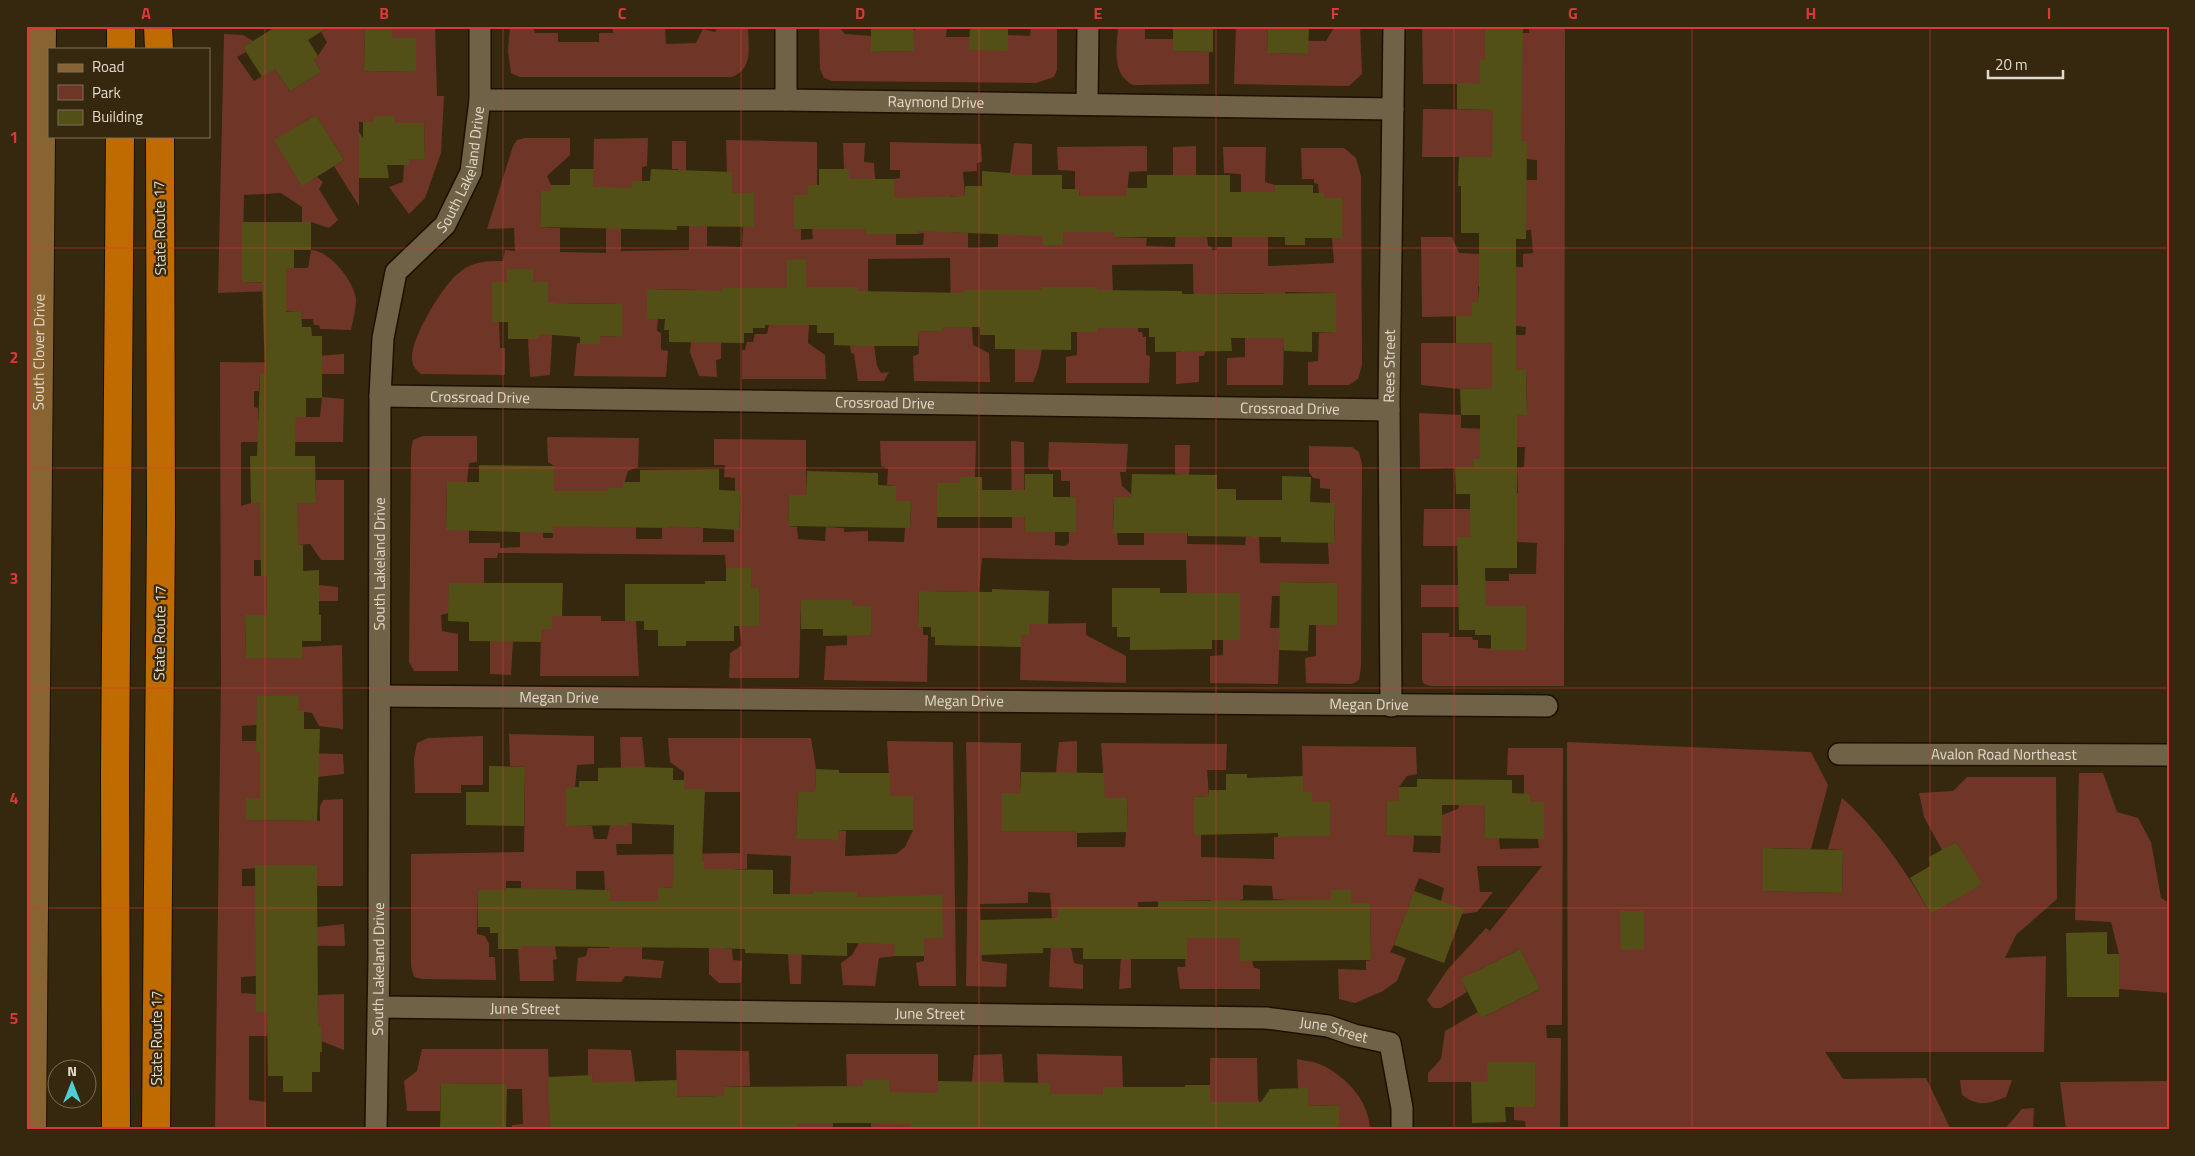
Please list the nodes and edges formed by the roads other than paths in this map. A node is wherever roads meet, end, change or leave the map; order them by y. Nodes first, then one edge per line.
1 (42, 26) edge
2 (121, 26) edge
3 (158, 26) edge
4 (480, 26) edge
5 (786, 26) edge
6 (1088, 26) edge
7 (1394, 26) edge
8 (121, 48) edge
9 (159, 48) edge
10 (480, 100) junction
11 (786, 100) junction
12 (1087, 104) junction
13 (1392, 109) junction
14 (120, 138) edge
15 (160, 138) edge
16 (34, 192) edge
17 (380, 396) junction
18 (1389, 410) junction
19 (32, 649) edge
20 (380, 696) junction
21 (1390, 706) junction
22 (1547, 706) dead end
23 (1839, 754) dead end
24 (2169, 755) edge
25 (379, 1007) junction
26 (30, 1115) edge
27 (116, 1130) edge
28 (156, 1130) edge
29 (376, 1130) edge
30 (1402, 1130) edge

1 - 16 street, South Clover Drive
2 - 8 highway
3 - 9 highway
4 - 10 street, South Lakeland Drive
5 - 11 street
6 - 12 street
7 - 13 street, Rees Street
10 - 11 street, Raymond Drive
10 - 17 street, South Lakeland Drive
11 - 12 street, Raymond Drive
12 - 13 street, Raymond Drive
13 - 18 street, Rees Street
14 - 27 highway
15 - 28 highway, State Route 17
16 - 19 street, South Clover Drive
17 - 18 street, Crossroad Drive
17 - 20 street, South Lakeland Drive
18 - 21 street, Rees Street
19 - 26 street, South Clover Drive
20 - 21 street, Megan Drive
20 - 25 street, South Lakeland Drive
21 - 22 street, Megan Drive
23 - 24 street, Avalon Road Northeast
25 - 29 street, South Lakeland Drive
25 - 30 street, June Street

